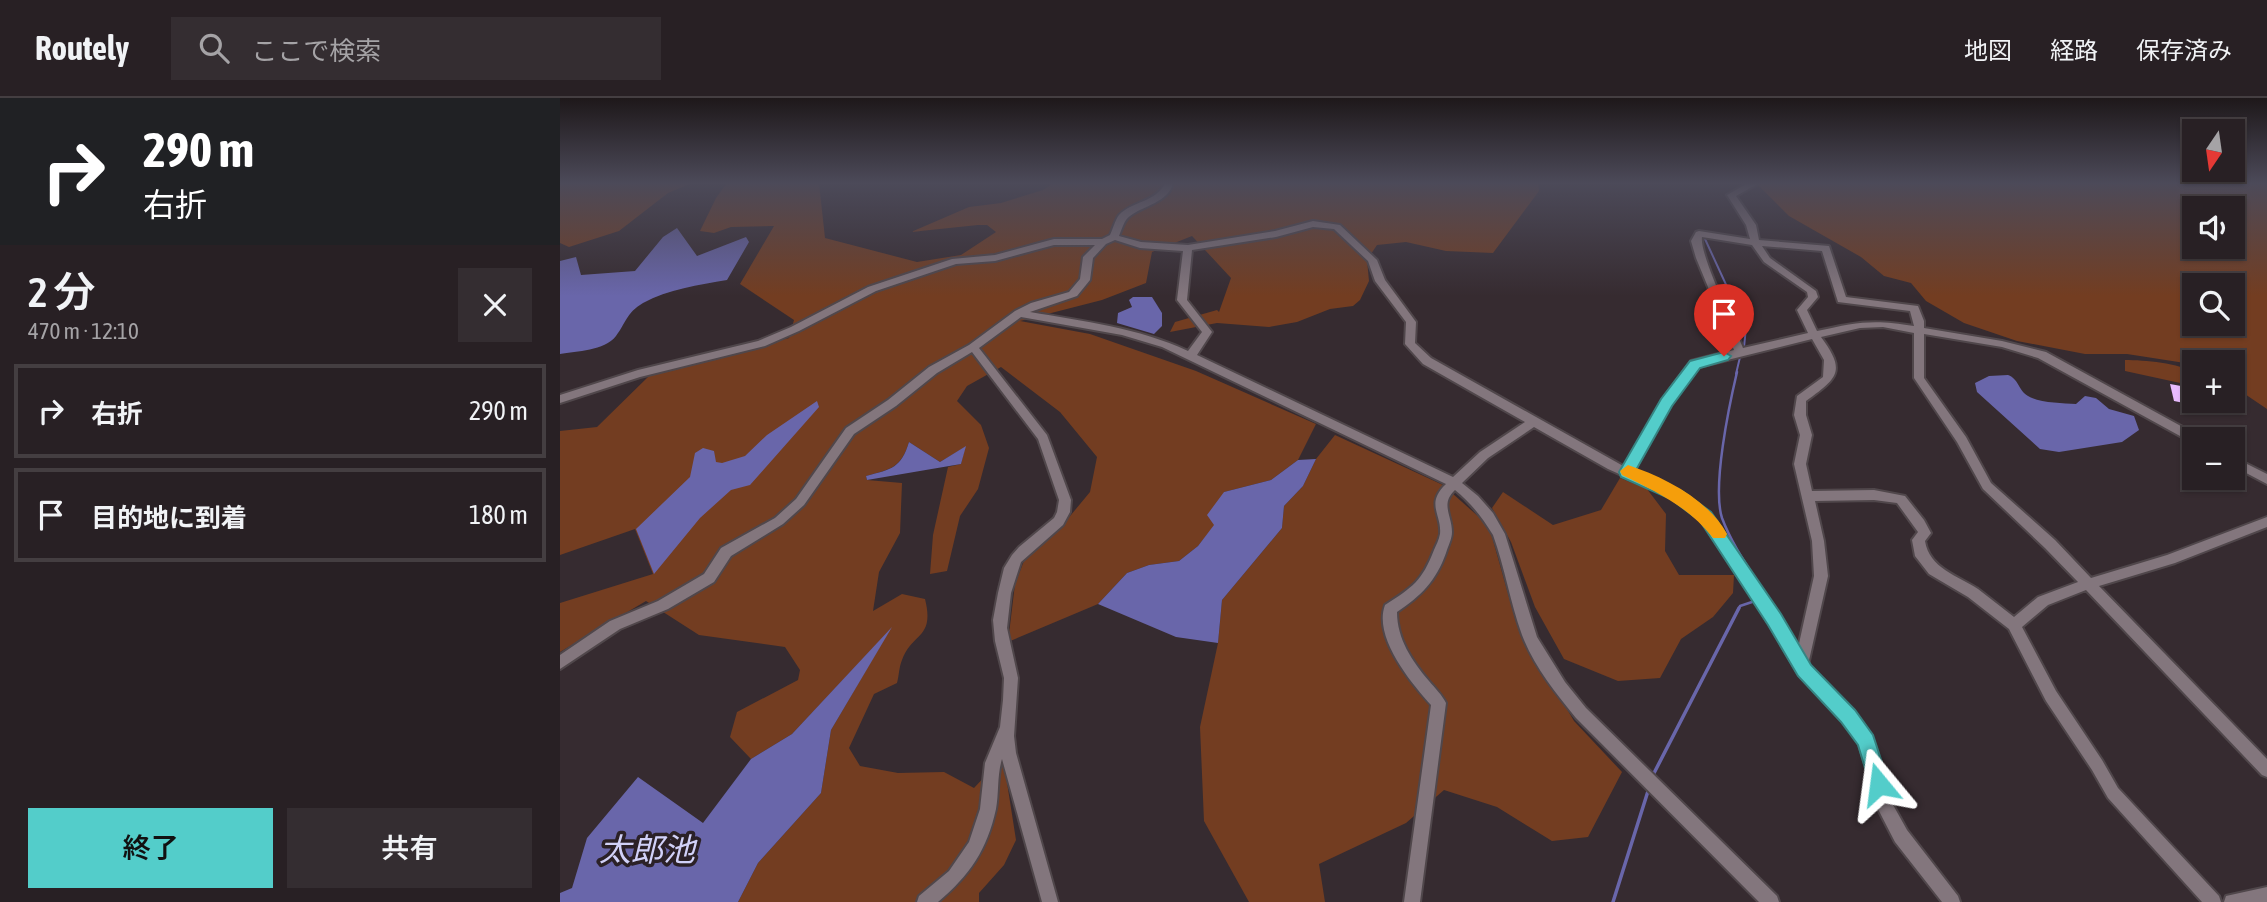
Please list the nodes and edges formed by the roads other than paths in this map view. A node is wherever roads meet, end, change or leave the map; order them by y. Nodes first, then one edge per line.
1 (1120, 221) edge
2 (1748, 221) edge
3 (1109, 239) junction
4 (1755, 243) junction
5 (1188, 248) junction
6 (1019, 313) junction
7 (1919, 331) junction
8 (1816, 333) junction
9 (973, 347) junction
10 (1740, 352) junction
11 (1190, 357) junction
12 (560, 399) edge
13 (1534, 421) junction
14 (2182, 432) edge
15 (2245, 467) edge
16 (1627, 472) junction
17 (2267, 479) edge
18 (1454, 483) junction
19 (1809, 496) junction
20 (2267, 522) edge
21 (2088, 584) junction
22 (2014, 625) junction
23 (560, 663) edge
24 (1801, 664) junction
25 (1011, 716) junction
26 (2267, 770) edge
27 (2267, 895) edge
28 (925, 902) edge
29 (1050, 902) edge
30 (1412, 902) edge
31 (1771, 902) edge
32 (1952, 902) edge
33 (2213, 902) edge
34 (2232, 902) edge

1 - 3 street
2 - 4 street
3 - 5 street
3 - 6 street
3 - 12 street
4 - 7 street
4 - 8 street
4 - 10 street
5 - 11 street
5 - 13 street
6 - 9 street
6 - 11 street
7 - 8 street
7 - 14 street
7 - 21 street
8 - 10 street
8 - 19 street
9 - 23 street
9 - 25 street
10 - 16 street
11 - 18 street
13 - 16 street
13 - 18 street
15 - 17 street
16 - 24 street
18 - 30 street
18 - 31 street
19 - 22 street
19 - 24 street
20 - 21 street
21 - 22 street
21 - 26 street
22 - 33 street
24 - 32 street
25 - 28 street
25 - 29 street
27 - 34 street

